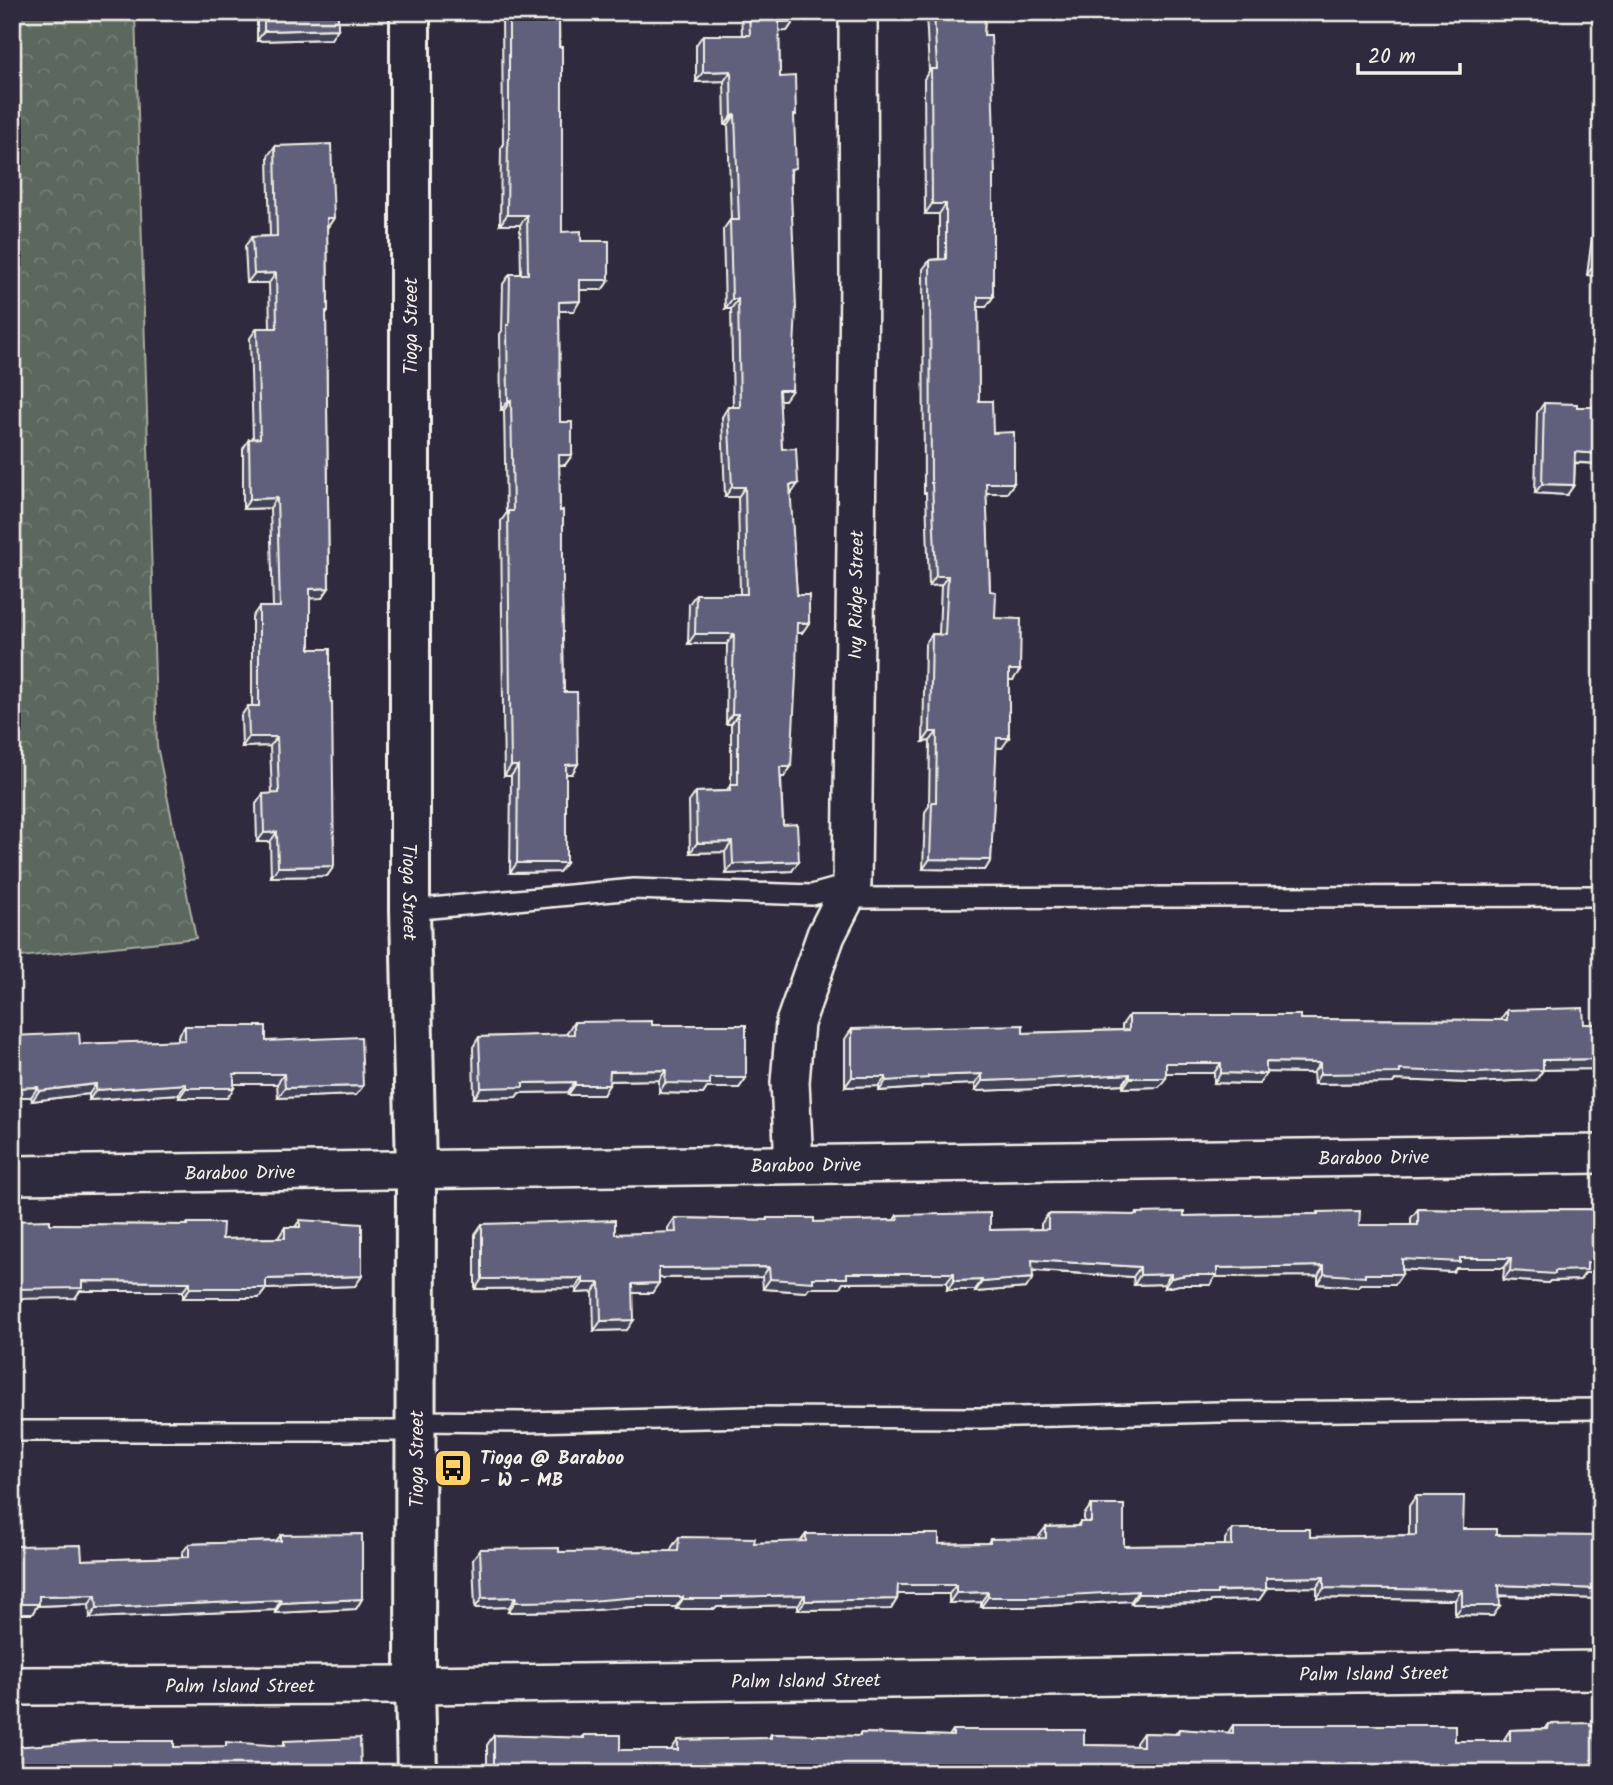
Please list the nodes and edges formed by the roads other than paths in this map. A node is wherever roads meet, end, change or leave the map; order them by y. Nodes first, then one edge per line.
1 (410, 12) edge
2 (858, 12) edge
3 (849, 891) junction
4 (1601, 896) edge
5 (410, 910) junction
6 (1601, 1154) edge
7 (794, 1164) junction
8 (416, 1169) junction
9 (12, 1175) edge
10 (1601, 1409) edge
11 (416, 1426) junction
12 (12, 1431) edge
13 (1601, 1670) edge
14 (415, 1685) junction
15 (12, 1686) edge
16 (417, 1773) edge

1 - 5 street, Tioga Street
2 - 3 street, Ivy Ridge Street
3 - 4 lane
3 - 5 lane
3 - 7 street, Ivy Ridge Street
5 - 8 street, Tioga Street
6 - 7 street, Baraboo Drive
7 - 8 street, Baraboo Drive
8 - 9 street, Baraboo Drive
8 - 11 street, Tioga Street
10 - 11 lane
11 - 12 lane
11 - 14 street, Tioga Street
13 - 14 street, Palm Island Street
14 - 15 street, Palm Island Street
14 - 16 street, Tioga Street

